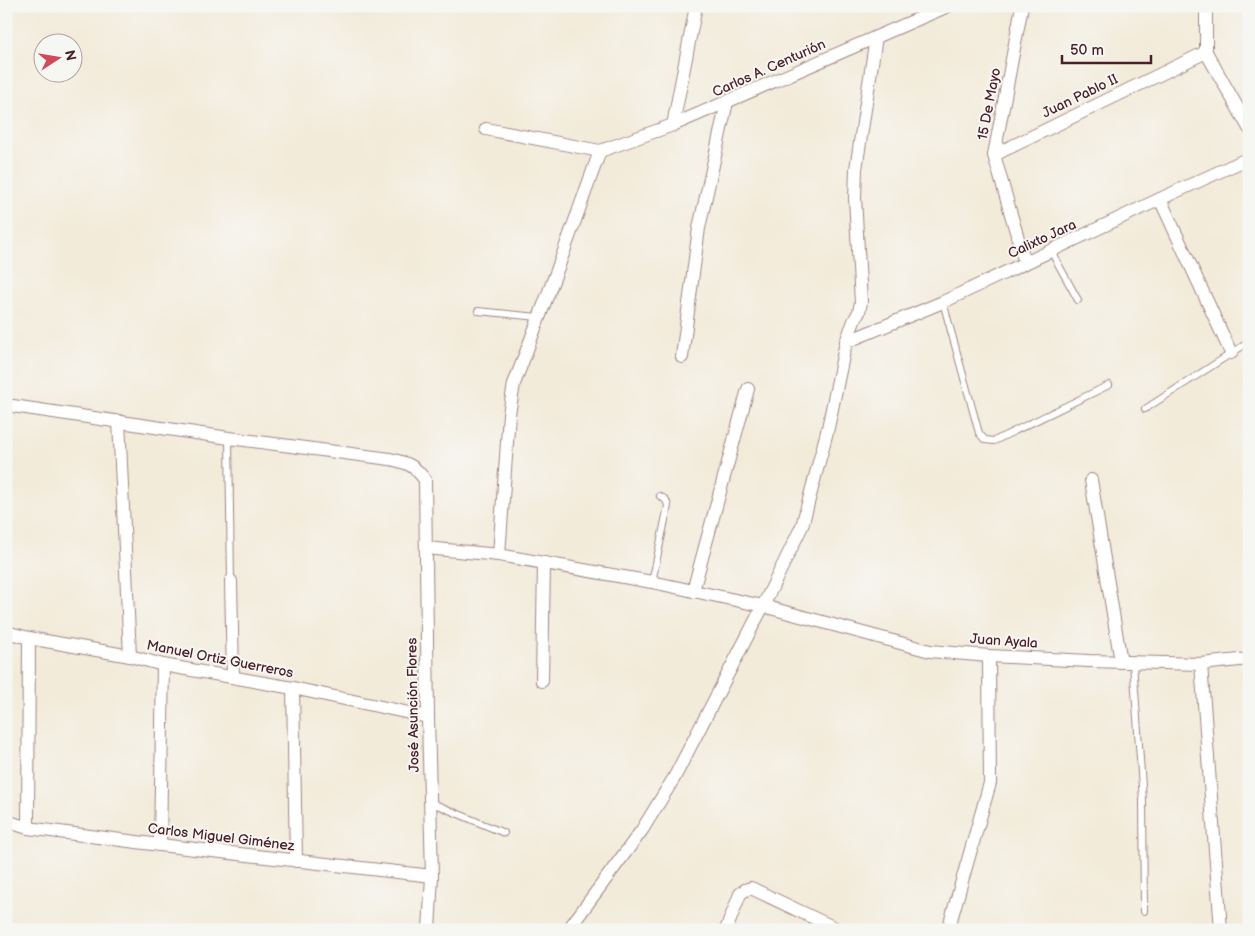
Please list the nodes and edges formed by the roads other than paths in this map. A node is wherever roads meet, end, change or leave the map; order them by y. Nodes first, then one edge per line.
1 (696, 6) edge
2 (948, 6) edge
3 (1022, 6) edge
4 (1206, 6) edge
5 (876, 37) junction
6 (1206, 52) junction
7 (727, 102) junction
8 (673, 125) junction
9 (1249, 128) edge
10 (486, 129) dead end
11 (600, 151) junction
12 (994, 155) junction
13 (1249, 158) edge
14 (1160, 198) junction
15 (1051, 251) junction
16 (1026, 263) junction
17 (1078, 300) dead end
18 (943, 302) junction
19 (478, 312) dead end
20 (538, 317) junction
21 (846, 342) junction
22 (1249, 342) edge
23 (1232, 353) junction
24 (682, 357) dead end
25 (1109, 385) dead end
26 (748, 389) dead end
27 (6, 405) edge
28 (1146, 409) dead end
29 (119, 421) junction
30 (229, 438) junction
31 (1091, 480) dead end
32 (660, 496) dead end
33 (426, 548) junction
34 (499, 555) junction
35 (544, 563) junction
36 (230, 581) joint
37 (652, 582) junction
38 (693, 591) junction
39 (763, 606) junction
40 (6, 632) edge
41 (29, 638) junction
42 (130, 656) junction
43 (989, 656) junction
44 (1249, 659) edge
45 (1127, 662) junction
46 (1201, 664) junction
47 (163, 665) junction
48 (233, 678) junction
49 (542, 681) dead end
50 (293, 688) junction
51 (428, 717) junction
52 (430, 802) junction
53 (6, 821) edge
54 (28, 828) junction
55 (504, 833) dead end
56 (160, 845) junction
57 (296, 861) junction
58 (432, 876) junction
59 (1144, 911) dead end
60 (574, 928) edge
61 (429, 930) edge
62 (726, 930) edge
63 (839, 930) edge
64 (948, 930) edge
65 (1221, 930) edge

1 - 8 street
2 - 5 street, Carlos A. Centurión
3 - 12 street, 15 De Mayo
4 - 6 street
5 - 7 street, Carlos A. Centurión
5 - 21 street
6 - 9 street
6 - 12 street, Juan Pablo II
7 - 8 street, Carlos A. Centurión
7 - 24 street
8 - 11 street, Carlos A. Centurión
10 - 11 street
11 - 20 street
12 - 16 street, 15 De Mayo
13 - 14 street, Calixto Jara
14 - 15 street, Calixto Jara
14 - 23 street
15 - 16 street, Calixto Jara
15 - 17 lane
16 - 18 street, Calixto Jara
18 - 21 street, Calixto Jara
18 - 25 lane
19 - 20 lane
20 - 34 street
21 - 39 street
22 - 23 lane
23 - 28 lane
26 - 38 street
27 - 29 street
29 - 30 street
29 - 42 street
30 - 33 street, José Asunción Flores
30 - 36 lane
31 - 45 street
32 - 37 lane
33 - 34 street, Juan Ayala
33 - 51 street, José Asunción Flores
34 - 35 street, Juan Ayala
35 - 37 street, Juan Ayala
35 - 49 street
36 - 48 street
37 - 38 street, Juan Ayala
38 - 39 street, Juan Ayala
39 - 43 street, Juan Ayala
39 - 60 street
40 - 41 street, Manuel Ortiz Guerreros
41 - 42 street, Manuel Ortiz Guerreros
41 - 54 street
42 - 47 street, Manuel Ortiz Guerreros
43 - 45 street, Juan Ayala
43 - 64 street
44 - 46 street, Juan Ayala
45 - 46 street, Juan Ayala
45 - 59 lane
46 - 65 street
47 - 48 street, Manuel Ortiz Guerreros
47 - 56 street
48 - 50 street, Manuel Ortiz Guerreros
50 - 51 street, Manuel Ortiz Guerreros
50 - 57 street
51 - 52 street, José Asunción Flores
52 - 55 lane
52 - 58 street, José Asunción Flores
53 - 54 street, Carlos Miguel Giménez
54 - 56 street, Carlos Miguel Giménez
56 - 57 street, Carlos Miguel Giménez
57 - 58 street, Carlos Miguel Giménez
58 - 61 street, José Asunción Flores
62 - 63 street

